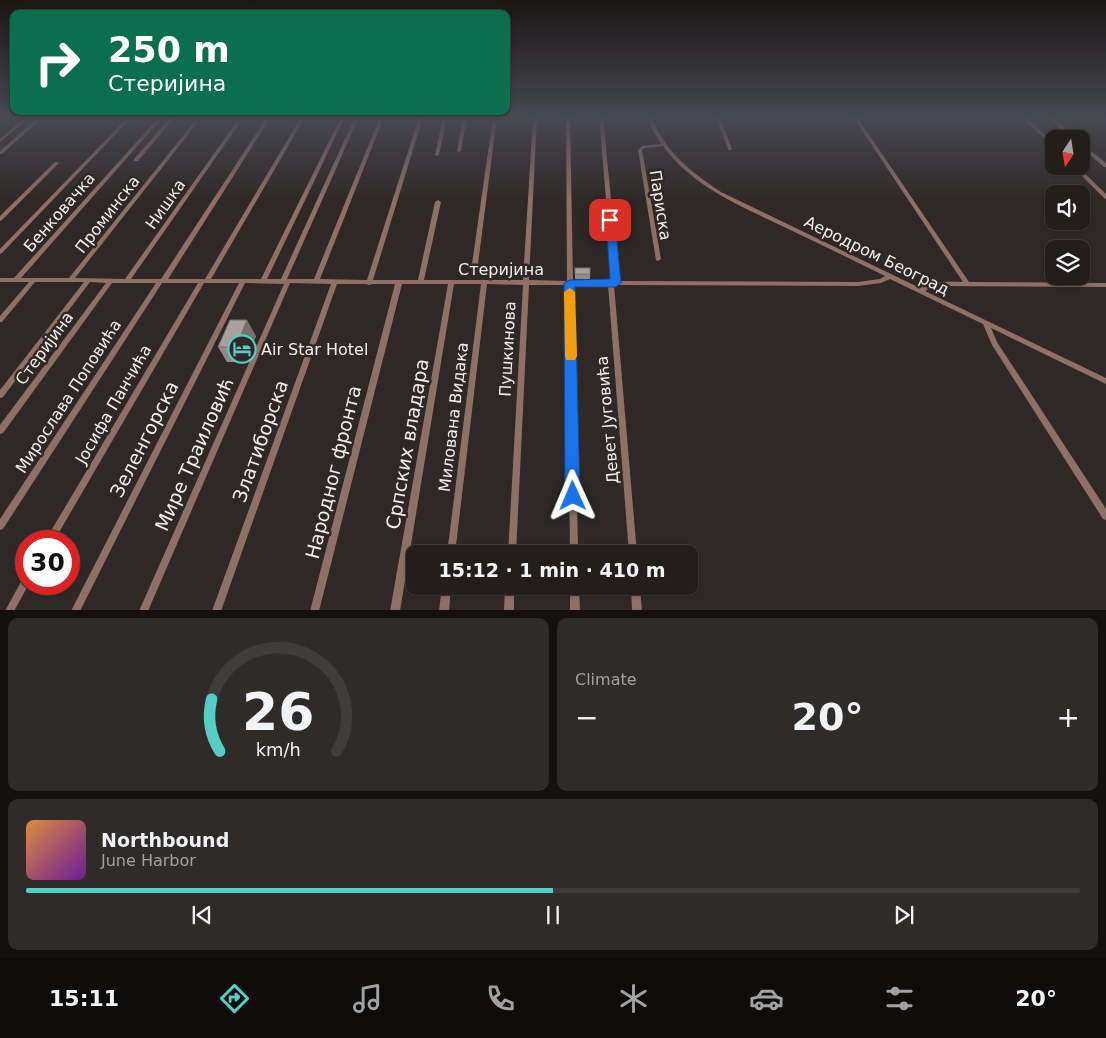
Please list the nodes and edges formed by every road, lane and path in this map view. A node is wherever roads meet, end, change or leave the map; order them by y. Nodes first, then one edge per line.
1 (103, 145) edge
2 (136, 145) edge
3 (149, 145) edge
4 (177, 145) edge
5 (222, 145) edge
6 (250, 145) edge
7 (286, 145) edge
8 (329, 145) edge
9 (345, 145) edge
10 (371, 145) edge
11 (412, 145) edge
12 (439, 145) edge
13 (461, 145) edge
14 (491, 145) edge
15 (533, 145) edge
16 (568, 145) edge
17 (603, 145) edge
18 (659, 145) edge
19 (664, 145) edge
20 (729, 145) edge
21 (875, 145) edge
22 (730, 149) dead end
23 (460, 151) dead end
24 (1090, 152) edge
25 (437, 155) dead end
26 (136, 160) dead end
27 (57, 163) dead end
28 (1106, 166) edge
29 (1083, 175) edge
30 (1106, 197) edge
31 (438, 202) dead end
32 (0, 220) edge
33 (0, 252) edge
34 (658, 259) dead end
35 (475, 264) dead end
36 (890, 276) junction
37 (0, 280) edge
38 (16, 280) junction
39 (34, 280) junction
40 (70, 281) junction
41 (88, 281) junction
42 (110, 281) junction
43 (126, 281) junction
44 (161, 281) junction
45 (205, 281) junction
46 (243, 282) junction
47 (263, 282) junction
48 (285, 282) junction
49 (316, 282) junction
50 (399, 282) junction
51 (421, 282) junction
52 (451, 282) junction
53 (334, 283) junction
54 (369, 283) junction
55 (484, 283) junction
56 (526, 283) junction
57 (570, 283) junction
58 (613, 283) junction
59 (967, 284) junction
60 (1106, 285) edge
61 (920, 291) junction
62 (0, 320) edge
63 (986, 323) junction
64 (1106, 381) edge
65 (0, 395) edge
66 (0, 431) edge
67 (1106, 516) edge
68 (0, 526) edge
69 (56, 530) edge
70 (452, 545) edge
71 (512, 545) edge
72 (574, 545) edge
73 (632, 545) edge
74 (18, 595) edge
75 (446, 595) edge
76 (510, 595) edge
77 (574, 595) edge
78 (636, 595) edge
79 (9, 610) edge
80 (75, 610) edge
81 (144, 610) edge
82 (216, 610) edge
83 (314, 610) edge
84 (395, 610) edge
85 (444, 610) edge
86 (509, 610) edge
87 (574, 610) edge
88 (637, 610) edge

1 - 33 street
2 - 38 street, Бенковачка
3 - 26 street
4 - 40 street, Проминска
5 - 43 street, Нишка
6 - 44 street, Мирослава Поповића
7 - 45 street, Јосифа Панчића
8 - 47 street
9 - 48 street, Мире Траиловић
10 - 49 street
11 - 54 street
12 - 25 street
13 - 23 street
14 - 35 street
15 - 56 street, Пушкинова
16 - 57 street
17 - 58 street, Девет Југовића
18 - 34 street, Париска
19 - 36 street, Аеродром Београд
20 - 22 street
21 - 59 street
24 - 28 street
27 - 32 street
29 - 30 street
31 - 51 street
36 - 58 street, Стеријина
36 - 61 street, Аеродром Београд
37 - 38 street, Стеријина
38 - 39 street, Стеријина
39 - 40 street, Стеријина
39 - 62 street
40 - 41 street, Стеријина
41 - 42 street, Стеријина
41 - 65 street
42 - 43 street, Стеријина
42 - 66 street, Стеријина
43 - 44 street, Стеријина
44 - 45 street, Стеријина
44 - 68 street, Мирослава Поповића
45 - 46 street, Стеријина
45 - 69 street, Јосифа Панчића
46 - 47 street, Стеријина
46 - 80 street, Зеленгорска
47 - 48 street, Стеријина
48 - 49 street, Стеријина
48 - 81 street, Мире Траиловић
49 - 53 street, Стеријина
50 - 51 street, Стеријина
50 - 54 street, Стеријина
50 - 83 street, Народног фронта
51 - 52 street, Стеријина
52 - 55 street, Стеријина
52 - 84 street, Српских владара
53 - 54 street, Стеријина
53 - 82 street, Златиборска
55 - 56 street, Стеријина
55 - 70 street, Милована Видака
56 - 57 street, Стеријина
56 - 71 street, Пушкинова
57 - 58 street, Стеријина
57 - 72 street
58 - 73 street, Девет Југовића
59 - 60 street
59 - 61 street
61 - 63 street, Аеродром Београд
63 - 64 street, Аеродром Београд
63 - 67 street
74 - 79 street
75 - 85 street
76 - 86 street
77 - 87 street
78 - 88 street

